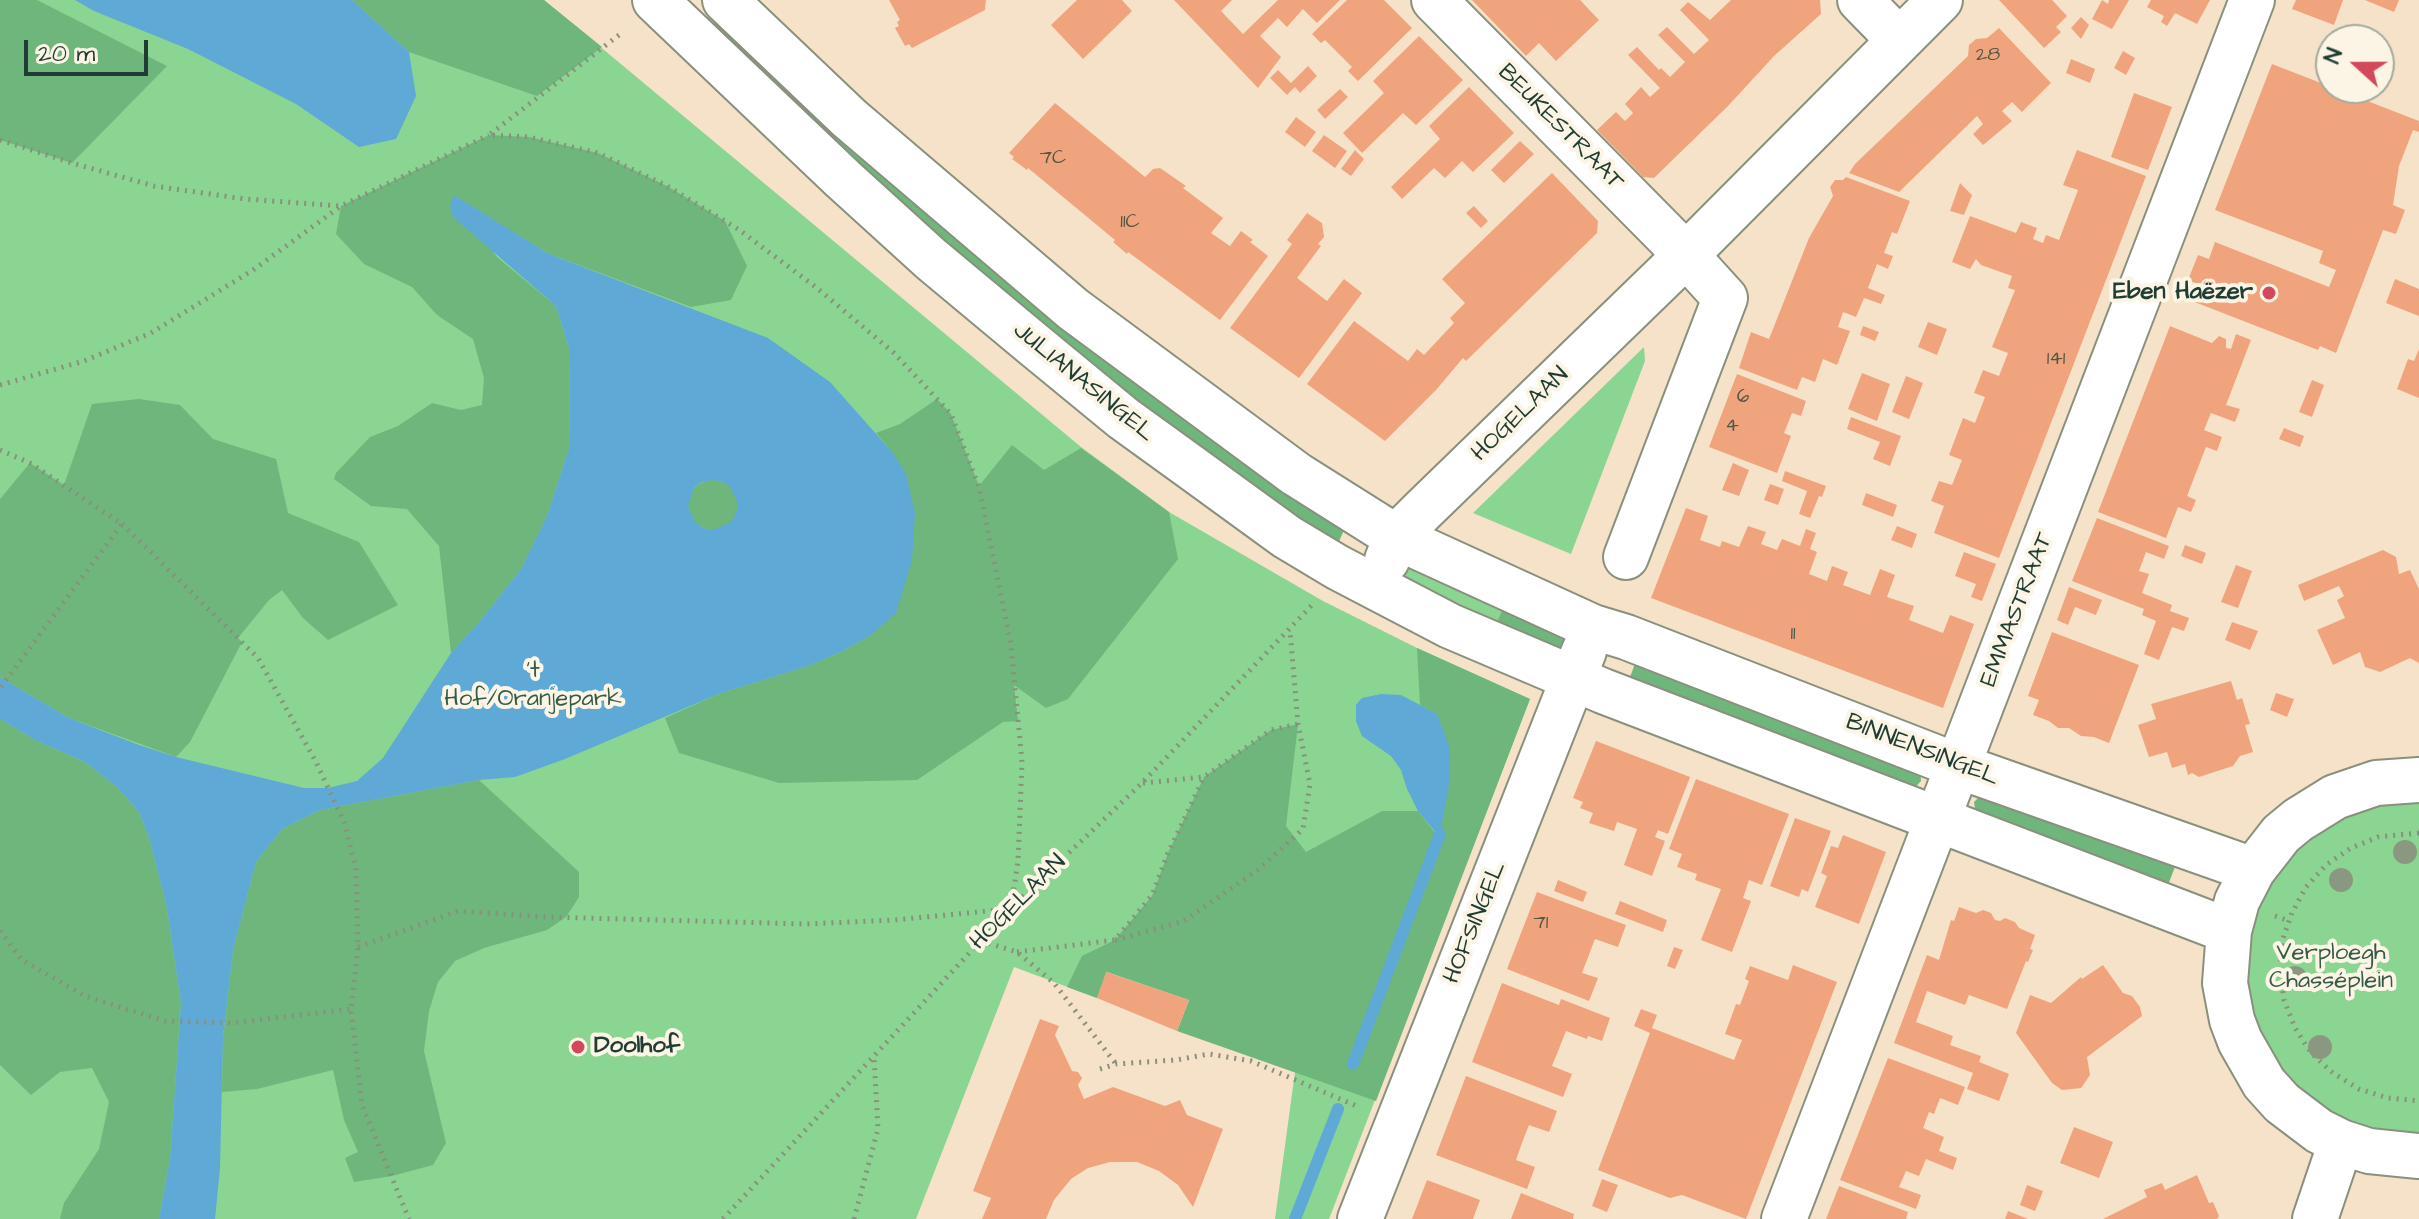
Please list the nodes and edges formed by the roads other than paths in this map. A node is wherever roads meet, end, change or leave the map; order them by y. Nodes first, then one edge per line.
1 (725, 0) edge
2 (1434, 0) edge
3 (1860, 0) edge
4 (1940, 0) edge
5 (2252, 0) edge
6 (680, 8) edge
7 (1899, 40) junction
8 (1686, 255) junction
9 (1396, 537) junction
10 (1626, 557) dead end
11 (1376, 588) junction
12 (1593, 627) junction
13 (1573, 678) junction
14 (1958, 766) junction
15 (2419, 780) edge
16 (1937, 818) junction
17 (2253, 870) junction
18 (2229, 931) junction
19 (2341, 1142) junction
20 (2419, 1156) edge
21 (1360, 1219) edge
22 (1784, 1219) edge
23 (2315, 1219) edge

1 - 9 street
2 - 8 street, BEUKESTRAAT
3 - 7 street
4 - 7 street, HOGELAAN
5 - 14 street, EMMASTRAAT
6 - 11 street, JULIANASINGEL
7 - 8 street, HOGELAAN
8 - 9 street, HOGELAAN
8 - 10 street
9 - 11 street, HOGELAAN
9 - 12 street
11 - 13 street, JULIANASINGEL
12 - 13 street, HOFSINGEL
12 - 14 street, BINNENSINGEL
13 - 16 street
13 - 21 street, HOFSINGEL
14 - 16 street, EMMASTRAAT
14 - 17 street, BINNENSINGEL
15 - 17 street
16 - 18 street
16 - 22 street, EMMASTRAAT
17 - 18 street
18 - 19 street
19 - 20 street
19 - 23 street

